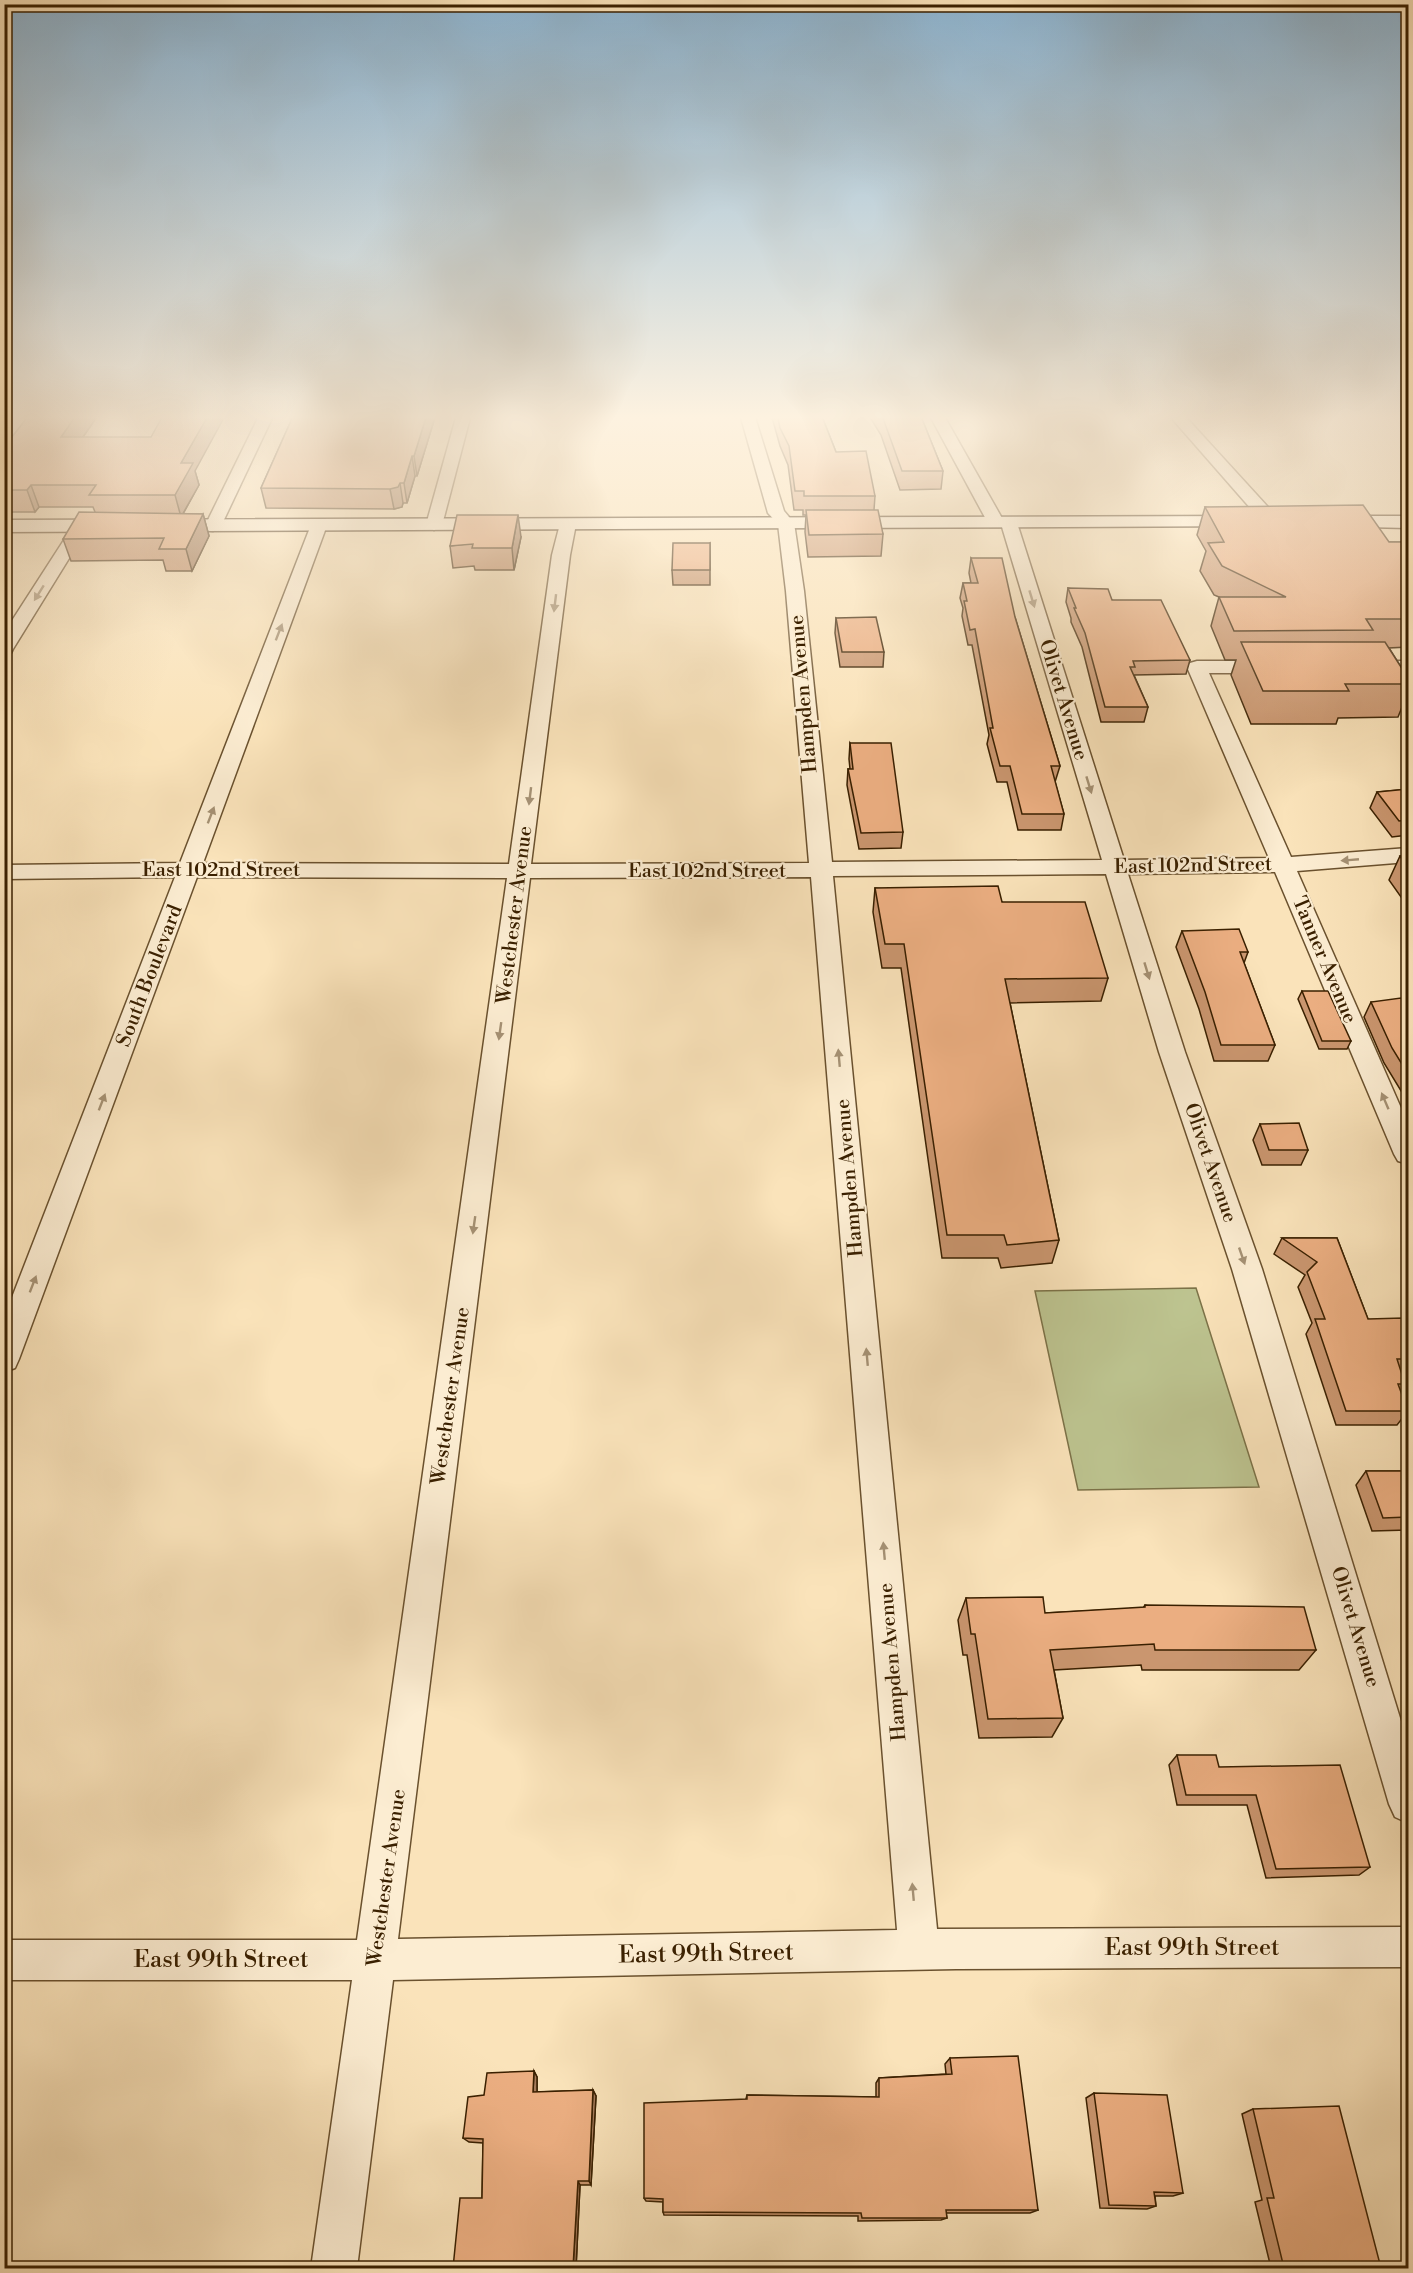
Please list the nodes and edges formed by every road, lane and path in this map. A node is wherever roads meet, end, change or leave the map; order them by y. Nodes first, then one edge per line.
1 (216, 520) edge
2 (435, 520) edge
3 (783, 520) edge
4 (1000, 520) edge
5 (1280, 522) edge
6 (1310, 522) edge
7 (1408, 522) edge
8 (786, 523) junction
9 (1002, 523) junction
10 (568, 524) junction
11 (320, 525) junction
12 (434, 525) junction
13 (4, 526) edge
14 (81, 526) junction
15 (213, 526) junction
16 (4, 649) edge
17 (1291, 667) edge
18 (1350, 667) edge
19 (1408, 667) edge
20 (1408, 855) edge
21 (1284, 865) junction
22 (1114, 867) junction
23 (190, 870) junction
24 (820, 870) junction
25 (4, 872) edge
26 (521, 872) junction
27 (1402, 1126) edge
28 (1408, 1154) edge
29 (4, 1359) edge
30 (1408, 1804) edge
31 (1408, 1947) edge
32 (919, 1950) junction
33 (4, 1960) edge
34 (376, 1960) junction
35 (334, 2268) edge

1 - 15 street
2 - 12 street
3 - 8 street, Hampden Avenue
4 - 9 street, Olivet Avenue
5 - 9 main road
6 - 7 main road
8 - 9 main road
8 - 10 main road
8 - 24 street, Hampden Avenue
9 -> 22 street, Olivet Avenue
10 - 12 main road
10 -> 26 street, Westchester Avenue
11 - 12 main road
11 - 15 main road
23 -> 11 street, South Boulevard
13 - 14 main road
14 - 15 main road
14 -> 16 street
17 - 21 street, Tanner Avenue
18 - 19 street
20 -> 21 street, East 102nd Street
21 - 22 street, East 102nd Street
27 -> 21 street, Tanner Avenue
22 - 24 street, East 102nd Street
22 -> 30 street, Olivet Avenue
23 - 25 street, East 102nd Street
23 - 26 street, East 102nd Street
29 -> 23 street, South Boulevard
24 - 26 street, East 102nd Street
32 -> 24 street, Hampden Avenue
26 -> 34 street, Westchester Avenue
27 - 28 street, Tanner Avenue
31 - 32 street, East 99th Street
32 - 34 street, East 99th Street
33 - 34 street, East 99th Street
34 - 35 street, Westchester Avenue

